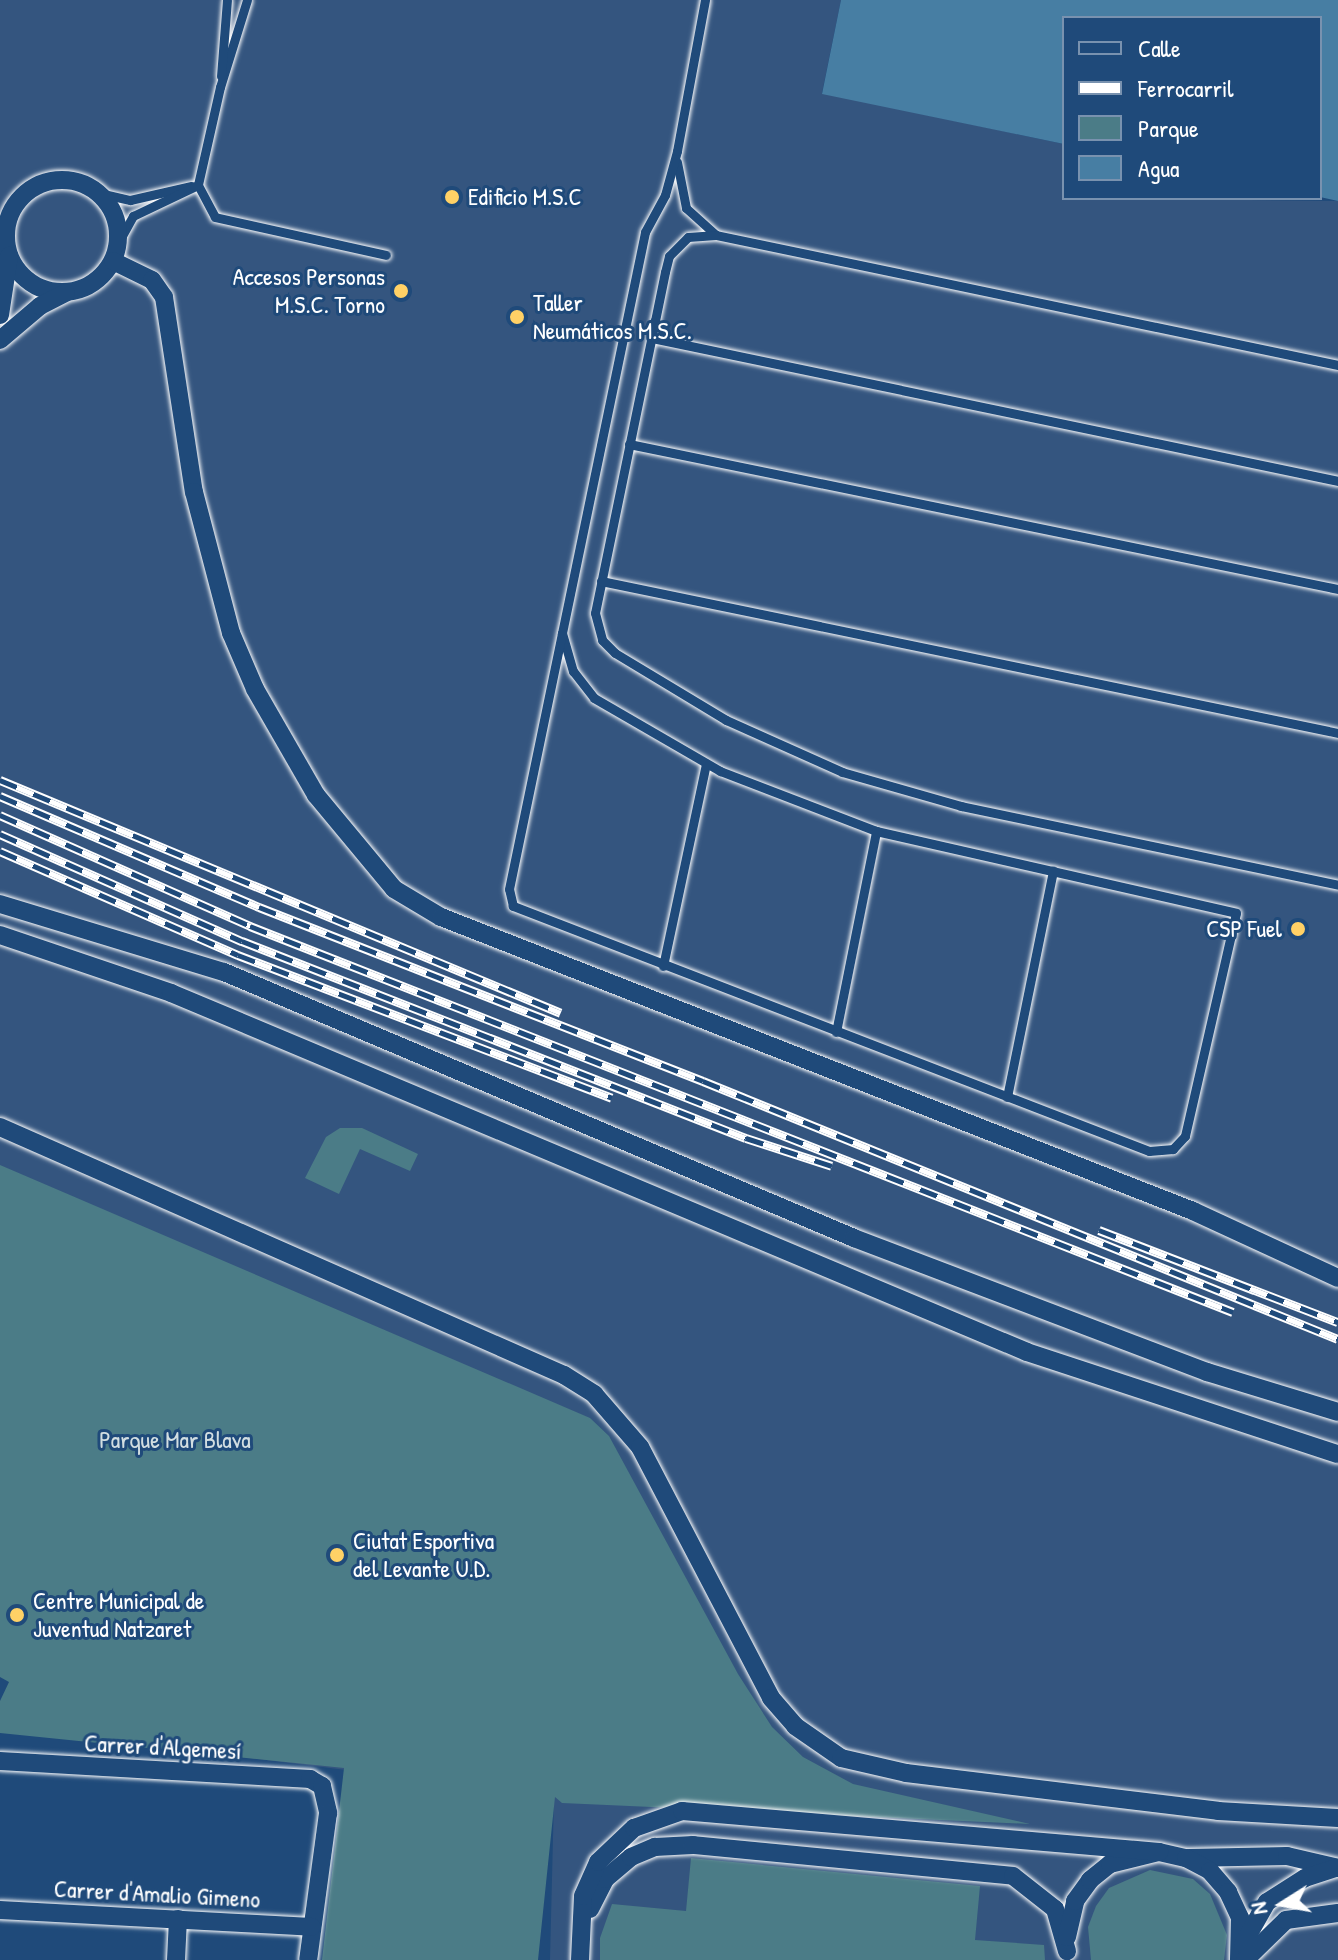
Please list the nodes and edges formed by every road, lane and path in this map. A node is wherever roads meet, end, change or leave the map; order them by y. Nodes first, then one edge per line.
1 (227, 0) edge
2 (247, 0) edge
3 (705, 0) edge
4 (220, 87) junction
5 (677, 151) junction
6 (198, 185) junction
7 (99, 193) junction
8 (716, 235) junction
9 (116, 252) junction
10 (9, 253) junction
11 (386, 255) dead end
12 (67, 292) junction
13 (0, 315) edge
14 (652, 338) junction
15 (0, 340) edge
16 (1338, 365) edge
17 (629, 444) junction
18 (1338, 481) edge
19 (601, 581) junction
20 (1338, 589) edge
21 (562, 633) junction
22 (1338, 733) edge
23 (706, 764) junction
24 (876, 831) junction
25 (1053, 871) junction
26 (1338, 885) edge
27 (0, 902) edge
28 (0, 935) edge
29 (0, 943) edge
30 (82, 961) junction
31 (663, 966) junction
32 (836, 1032) junction
33 (1007, 1097) junction
34 (0, 1127) edge
35 (1338, 1278) edge
36 (1338, 1412) edge
37 (1338, 1454) edge
38 (0, 1761) edge
39 (1338, 1818) edge
40 (1159, 1852) junction
41 (1186, 1858) junction
42 (1337, 1868) edge
43 (0, 1910) edge
44 (1338, 1913) edge
45 (178, 1919) junction
46 (312, 1927) junction
47 (1242, 1955) edge
48 (1068, 1956) edge
49 (580, 1959) edge
50 (176, 1960) edge
51 (308, 1960) edge

1 - 4 lane
2 - 4 lane
3 - 5 lane
4 - 6 lane
5 - 8 lane
5 - 21 lane
6 - 7 lane
6 - 9 lane
6 - 11 lane
7 - 9 street
7 - 10 street
8 - 14 lane
8 - 16 lane
9 - 12 street
9 - 35 street
10 - 12 street
10 - 13 street
12 - 15 street
14 - 17 lane
14 - 18 lane
17 - 19 lane
17 - 20 lane
19 - 22 lane
19 - 26 lane
21 - 23 lane
21 - 31 lane
23 - 24 lane
23 - 31 lane
24 - 25 lane
24 - 32 lane
25 - 33 lane
25 - 33 lane
27 - 36 street
28 - 30 street
29 - 30 street
30 - 37 street
31 - 32 lane
32 - 33 lane
34 - 39 street
38 - 46 street, Carrer d'Algemesí
40 - 41 street
40 - 48 street
40 - 49 street
41 - 42 street
41 - 47 street
42 - 47 street
43 - 45 street, Carrer d'Amalio Gimeno
44 - 47 street
45 - 46 street, Carrer d'Amalio Gimeno
45 - 50 street
46 - 51 street
48 - 49 street

